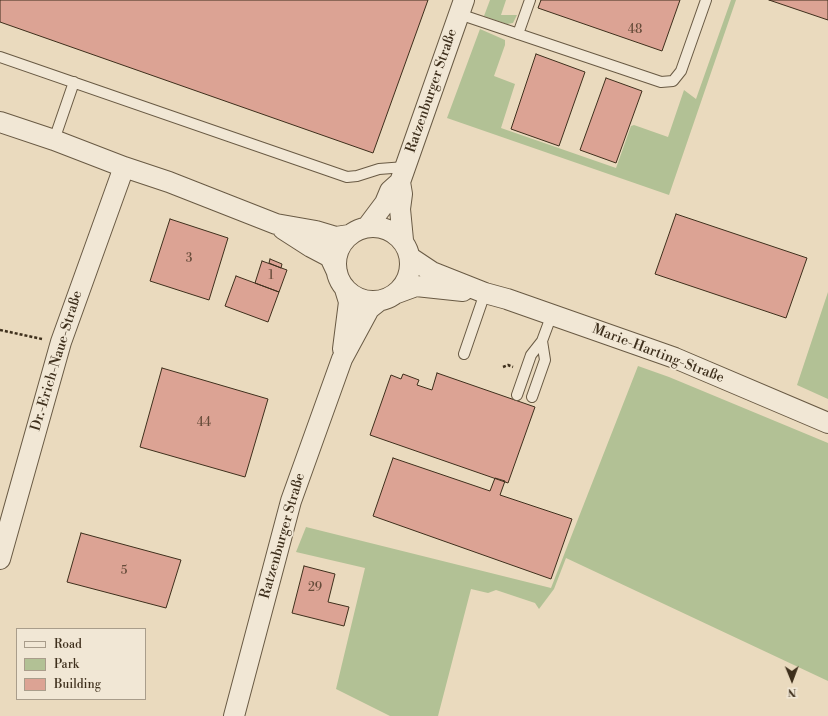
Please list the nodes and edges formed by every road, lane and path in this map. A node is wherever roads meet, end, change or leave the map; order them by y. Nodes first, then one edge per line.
1 (530, 0) edge
2 (706, 0) edge
3 (462, 7) edge
4 (518, 34) junction
5 (0, 57) edge
6 (74, 82) junction
7 (0, 122) edge
8 (54, 140) junction
9 (124, 167) junction
10 (403, 174) junction
11 (276, 224) junction
12 (367, 227) junction
13 (349, 235) junction
14 (403, 240) junction
15 (411, 258) junction
16 (341, 280) junction
17 (485, 293) junction
18 (388, 297) junction
19 (552, 314) junction
20 (0, 330) edge
21 (542, 341) junction
22 (61, 342) junction
23 (464, 354) dead end
24 (342, 359) junction
25 (503, 367) dead end
26 (514, 367) dead end
27 (517, 395) dead end
28 (532, 397) dead end
29 (828, 423) edge
30 (0, 559) edge
31 (234, 716) edge

1 - 4 lane
2 - 4 lane
3 - 4 lane
3 - 10 street, Ratzenburger Straße
5 - 6 lane
6 - 8 lane
6 - 10 lane
7 - 8 street
8 - 9 street
9 - 11 street
9 - 22 street, Dr.-Erich-Naue-Straße
10 - 12 street
10 - 14 street
11 - 13 street
11 - 16 street
12 - 13 street
12 - 14 street
13 - 16 street
14 - 15 street
15 - 17 street
15 - 18 street
16 - 18 street
16 - 24 street
17 - 18 street
17 - 19 street, Marie-Harting-Straße
17 - 23 lane
18 - 24 street
19 - 21 lane
19 - 29 street, Marie-Harting-Straße
20 - 22 path
21 - 27 lane
21 - 28 lane
22 - 30 street, Dr.-Erich-Naue-Straße
24 - 31 street, Ratzenburger Straße
25 - 26 path

